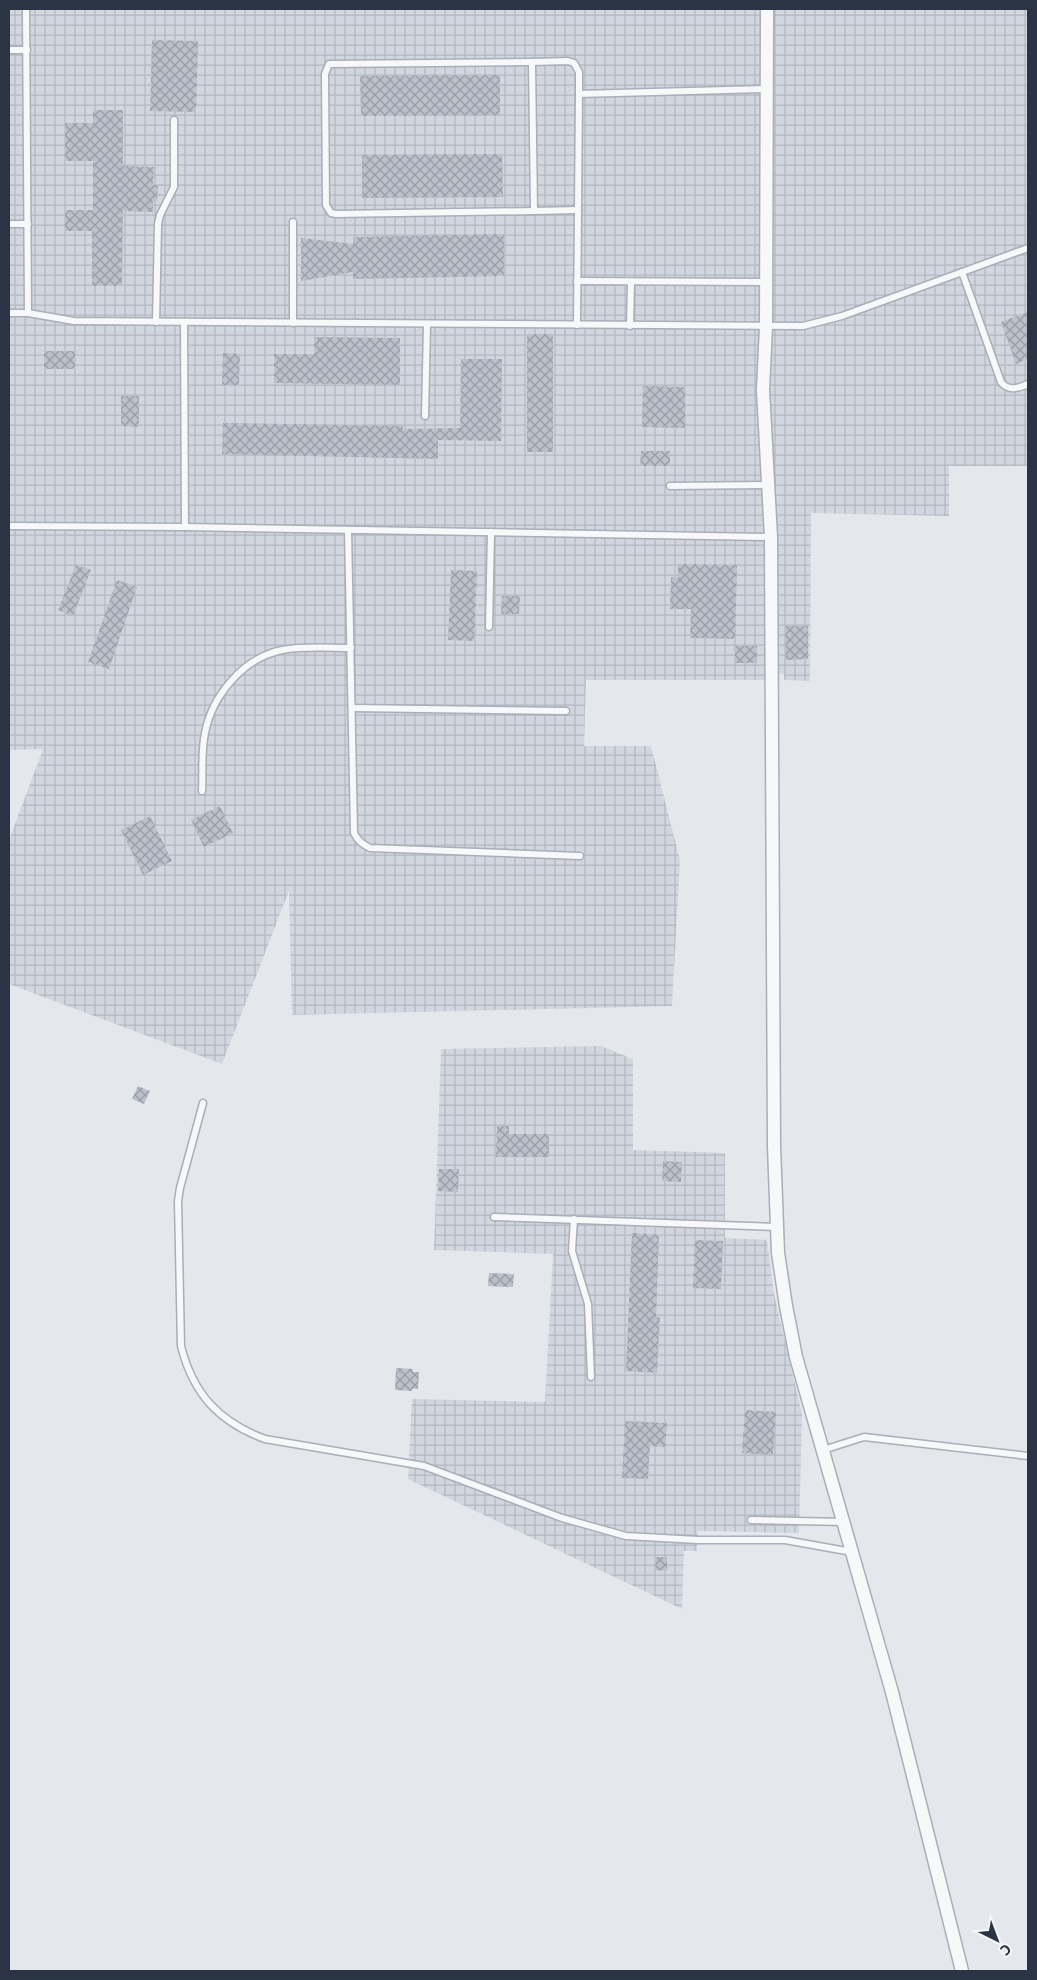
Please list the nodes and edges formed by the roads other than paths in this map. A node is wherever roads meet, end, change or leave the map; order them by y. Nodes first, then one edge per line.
1 (26, 9) edge
2 (767, 9) edge
3 (9, 50) edge
4 (27, 50) junction
5 (532, 62) junction
6 (767, 89) junction
7 (579, 94) junction
8 (174, 120) dead end
9 (578, 210) junction
10 (534, 211) junction
11 (293, 222) dead end
12 (9, 224) edge
13 (28, 224) junction
14 (1028, 248) edge
15 (962, 272) junction
16 (577, 281) junction
17 (631, 282) junction
18 (766, 282) junction
19 (9, 313) edge
20 (28, 313) junction
21 (156, 322) junction
22 (184, 322) junction
23 (293, 323) junction
24 (427, 324) junction
25 (576, 325) junction
26 (630, 326) junction
27 (766, 327) junction
28 (1028, 384) edge
29 (425, 416) dead end
30 (768, 485) junction
31 (670, 486) dead end
32 (9, 526) edge
33 (184, 527) junction
34 (348, 530) junction
35 (491, 532) junction
36 (771, 537) junction
37 (489, 626) dead end
38 (350, 648) junction
39 (352, 708) junction
40 (566, 711) dead end
41 (202, 791) dead end
42 (580, 856) dead end
43 (203, 1102) dead end
44 (494, 1216) dead end
45 (574, 1219) junction
46 (776, 1227) junction
47 (590, 1377) dead end
48 (823, 1450) junction
49 (1028, 1456) edge
50 (751, 1520) dead end
51 (844, 1522) junction
52 (852, 1552) junction
53 (962, 1971) edge

1 - 4 lane
2 - 6 street
3 - 4 lane
4 - 13 lane
5 - 7 lane
5 - 10 lane
5 - 10 lane
6 - 7 lane
6 - 18 street
7 - 9 lane
8 - 21 lane
9 - 10 lane
9 - 16 lane
11 - 23 lane
12 - 13 lane
13 - 20 lane
14 - 15 lane
15 - 27 lane
15 - 28 lane
16 - 17 lane
16 - 25 lane
17 - 18 lane
17 - 26 lane
18 - 27 street
19 - 20 lane
20 - 21 lane
21 - 22 lane
22 - 23 lane
22 - 33 lane
23 - 24 lane
24 - 25 lane
24 - 29 lane
25 - 26 lane
26 - 27 lane
27 - 30 street
30 - 31 lane
30 - 36 street
32 - 33 lane
33 - 34 lane
34 - 35 lane
34 - 38 lane
35 - 36 lane
35 - 37 lane
36 - 46 street
38 - 39 lane
38 - 41 lane
39 - 40 lane
39 - 42 lane
43 - 52 lane
44 - 45 lane
45 - 46 lane
45 - 47 lane
46 - 48 street
48 - 49 lane
48 - 51 street
50 - 51 lane
51 - 52 street
52 - 53 street

